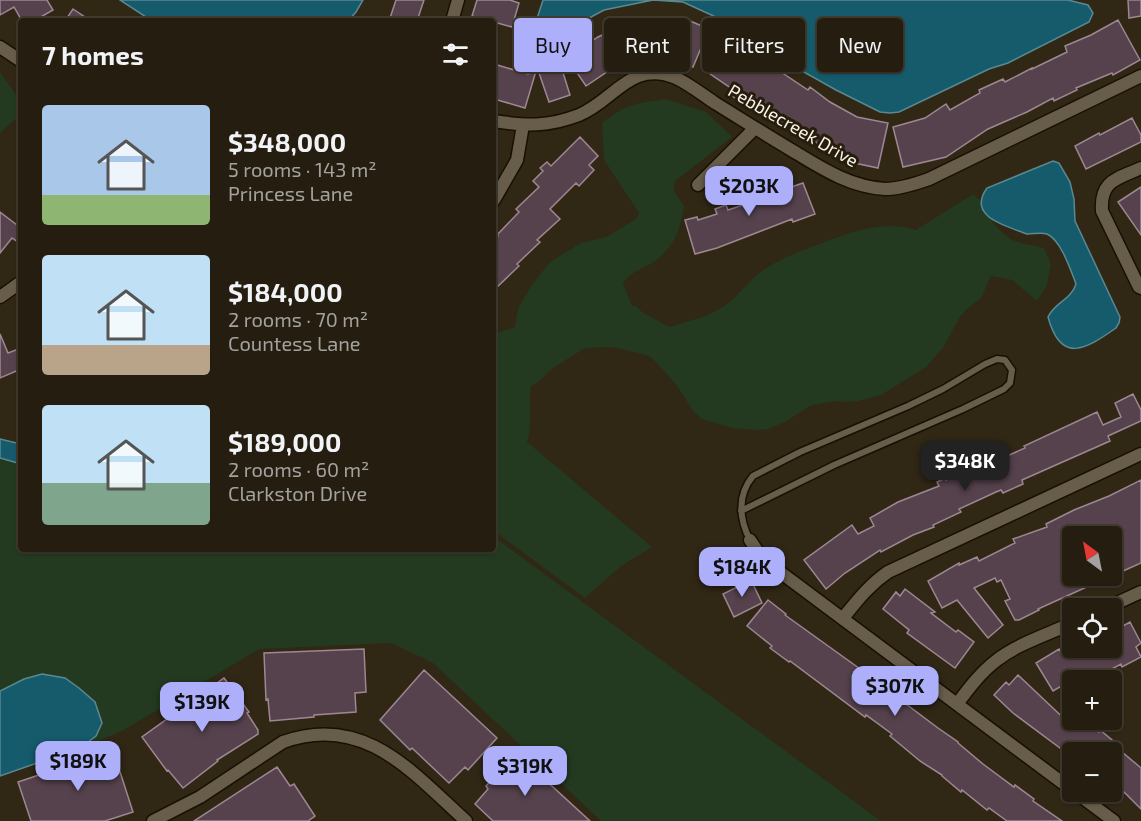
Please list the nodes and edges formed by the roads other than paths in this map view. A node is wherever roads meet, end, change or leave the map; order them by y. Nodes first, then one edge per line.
1 (458, 0) edge
2 (453, 18) edge
3 (0, 47) edge
4 (18, 59) edge
5 (1141, 76) edge
6 (496, 121) edge
7 (523, 125) junction
8 (755, 128) junction
9 (1141, 168) edge
10 (698, 185) dead end
11 (496, 196) edge
12 (18, 284) edge
13 (1141, 288) edge
14 (0, 297) edge
15 (1141, 454) edge
16 (741, 511) junction
17 (750, 540) joint
18 (1141, 592) edge
19 (1122, 601) edge
20 (843, 618) junction
21 (1062, 628) edge
22 (957, 704) junction
23 (1062, 782) edge
24 (1089, 802) edge
25 (153, 821) edge
26 (466, 821) edge
27 (1114, 821) edge

1 - 2 street
3 - 4 street
5 - 8 street, Pebblecreek Drive
6 - 7 street, Pebblecreek Drive
7 - 8 street, Pebblecreek Drive
7 - 11 street
8 - 10 street
9 - 13 street
12 - 14 street
15 - 20 street
16 - 16 lane
16 - 17 lane
17 - 20 street
18 - 19 street
20 - 22 street
21 - 22 street
22 - 23 street
24 - 27 street
25 - 26 street

